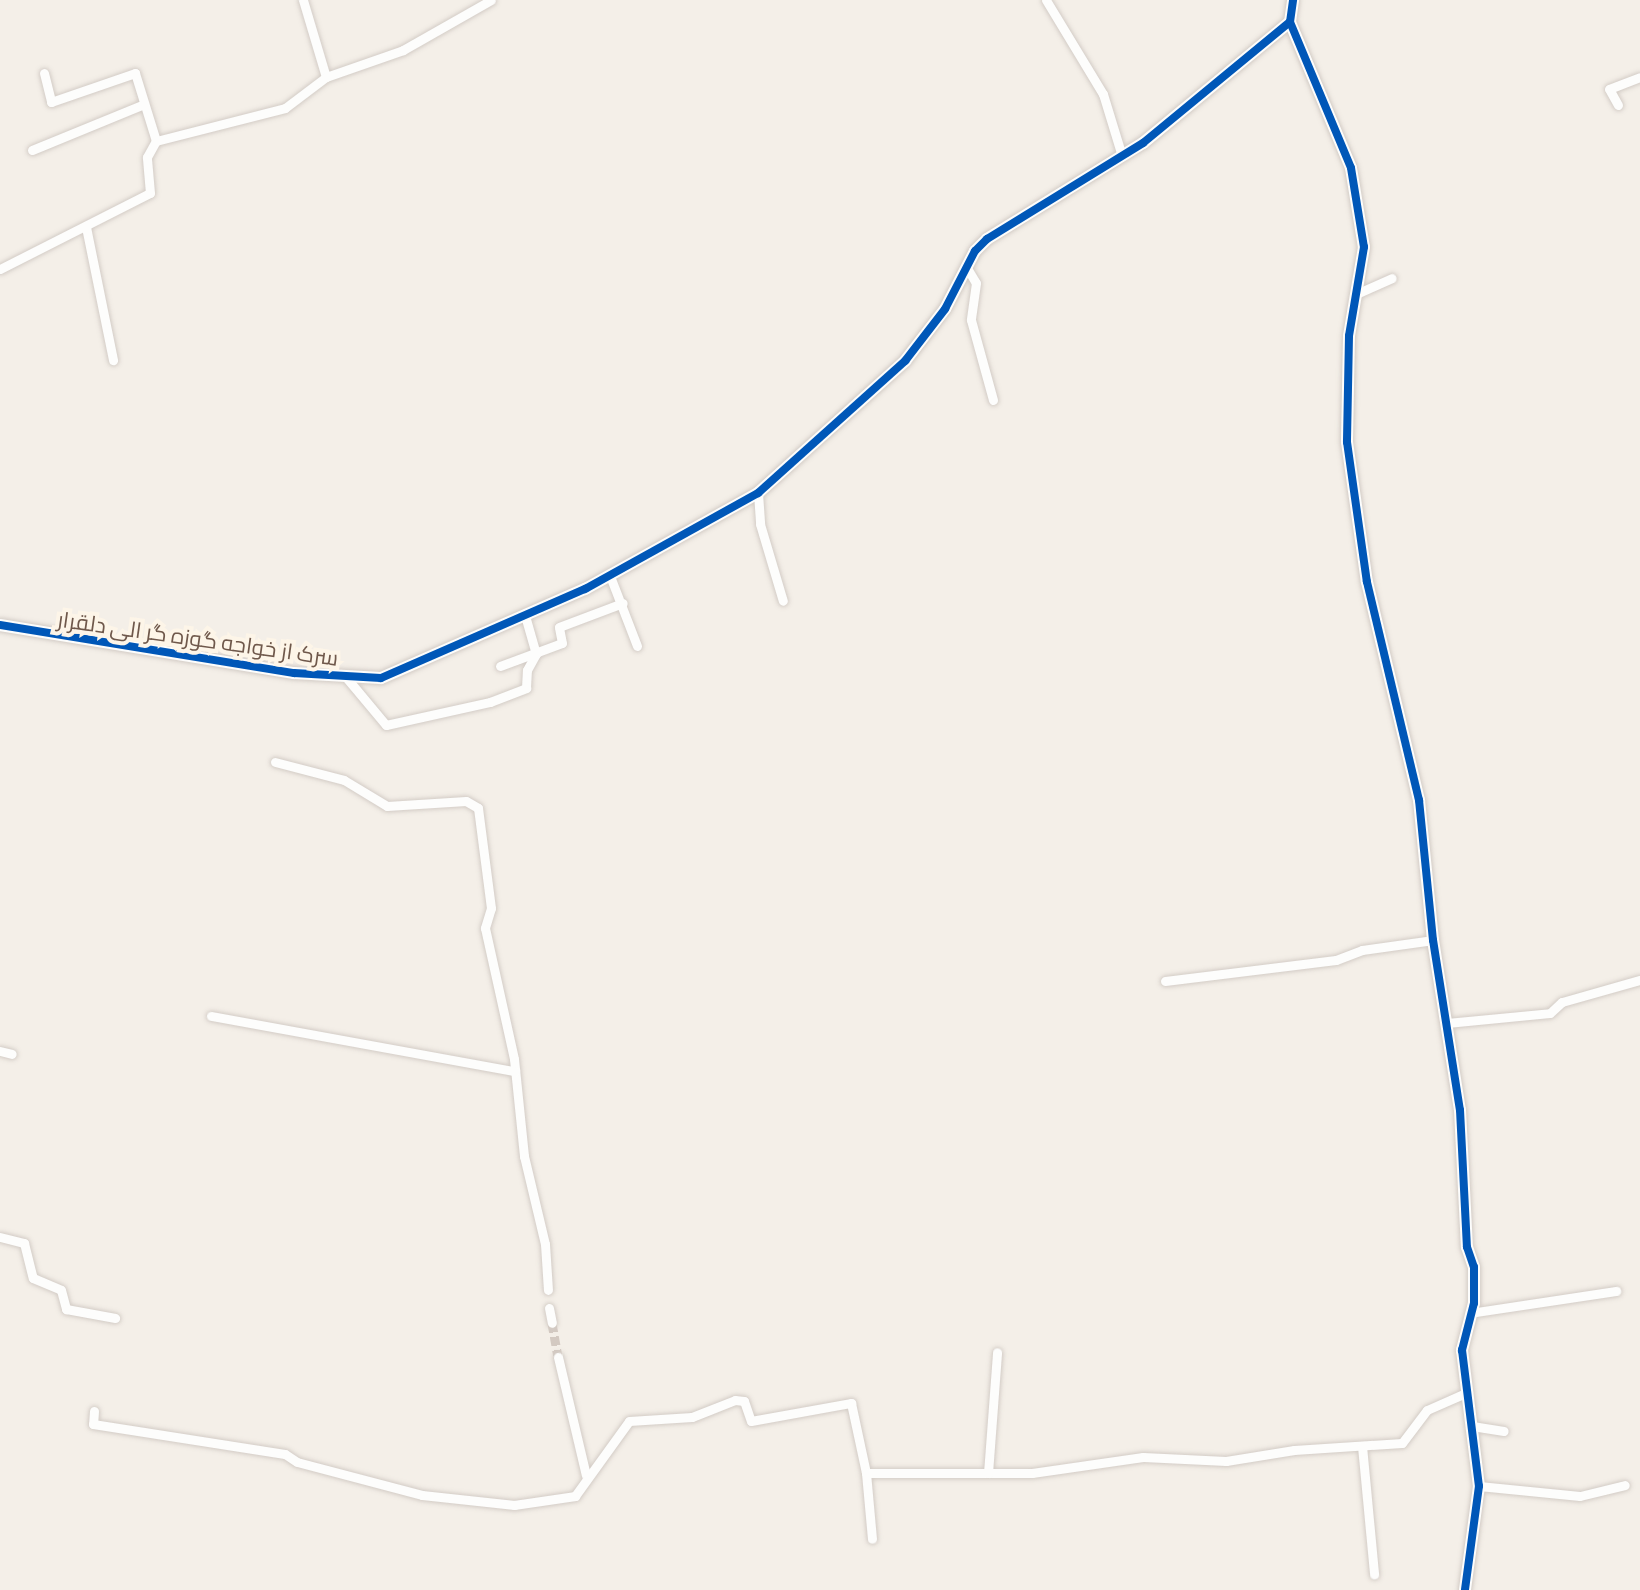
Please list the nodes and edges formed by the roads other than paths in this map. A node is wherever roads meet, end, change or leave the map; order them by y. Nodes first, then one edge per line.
1 (303, 0) edge
2 (491, 0) edge
3 (1046, 0) edge
4 (1293, 0) edge
5 (1290, 22) junction
6 (44, 73) dead end
7 (326, 77) junction
8 (1640, 77) edge
9 (144, 104) junction
10 (1618, 105) dead end
11 (156, 141) junction
12 (32, 150) dead end
13 (1122, 156) junction
14 (86, 227) junction
15 (967, 268) junction
16 (0, 269) edge
17 (1392, 278) dead end
18 (1356, 294) junction
19 (113, 360) dead end
20 (993, 400) dead end
21 (758, 493) junction
22 (610, 576) junction
23 (783, 601) dead end
24 (623, 603) junction
25 (525, 616) junction
26 (0, 625) edge
27 (637, 646) dead end
28 (536, 654) junction
29 (500, 666) dead end
30 (345, 676) junction
31 (275, 762) dead end
32 (1433, 940) junction
33 (1640, 980) edge
34 (1165, 981) dead end
35 (211, 1016) dead end
36 (1447, 1023) junction
37 (0, 1051) edge
38 (12, 1054) dead end
39 (515, 1071) junction
40 (0, 1237) edge
41 (548, 1290) dead end
42 (1616, 1291) dead end
43 (549, 1308) dead end
44 (1470, 1313) junction
45 (115, 1318) dead end
46 (552, 1323) tunnel mouth
47 (997, 1352) dead end
48 (558, 1357) tunnel mouth
49 (1468, 1392) junction
50 (94, 1411) dead end
51 (1472, 1426) junction
52 (1504, 1431) dead end
53 (1362, 1446) junction
54 (866, 1473) junction
55 (988, 1473) junction
56 (586, 1475) junction
57 (1625, 1485) dead end
58 (1479, 1486) junction
59 (872, 1539) dead end
60 (1374, 1574) dead end
61 (1465, 1590) edge

1 - 7 street
2 - 7 street
3 - 13 street
4 - 5 street
5 - 13 street, سرک از خواجه گوزه گر الی دلقرار
5 - 18 street
6 - 9 street
7 - 11 street
8 - 10 street
9 - 11 street
9 - 12 street
11 - 14 street
13 - 15 street, سرک از خواجه گوزه گر الی دلقرار
14 - 16 street
14 - 19 street
15 - 20 street
15 - 21 street, سرک از خواجه گوزه گر الی دلقرار
17 - 18 street
18 - 32 street
21 - 22 street, سرک از خواجه گوزه گر الی دلقرار
21 - 23 street
22 - 24 street
22 - 25 street, سرک از خواجه گوزه گر الی دلقرار
24 - 27 street
24 - 28 street
25 - 28 street
25 - 30 street, سرک از خواجه گوزه گر الی دلقرار
26 - 30 street, سرک از خواجه گوزه گر الی دلقرار
28 - 29 street
28 - 30 street
31 - 39 street
32 - 34 street
32 - 36 street
33 - 36 street
35 - 39 street
36 - 44 street
37 - 38 street
39 - 41 street
40 - 45 street
42 - 44 street
43 - 46 street
44 - 49 street
47 - 55 street
48 - 56 street
49 - 51 street
49 - 53 street
50 - 56 street
51 - 52 street
51 - 58 street
53 - 55 street
53 - 60 street
54 - 55 street
54 - 56 street
54 - 59 street
57 - 58 street
58 - 61 street

